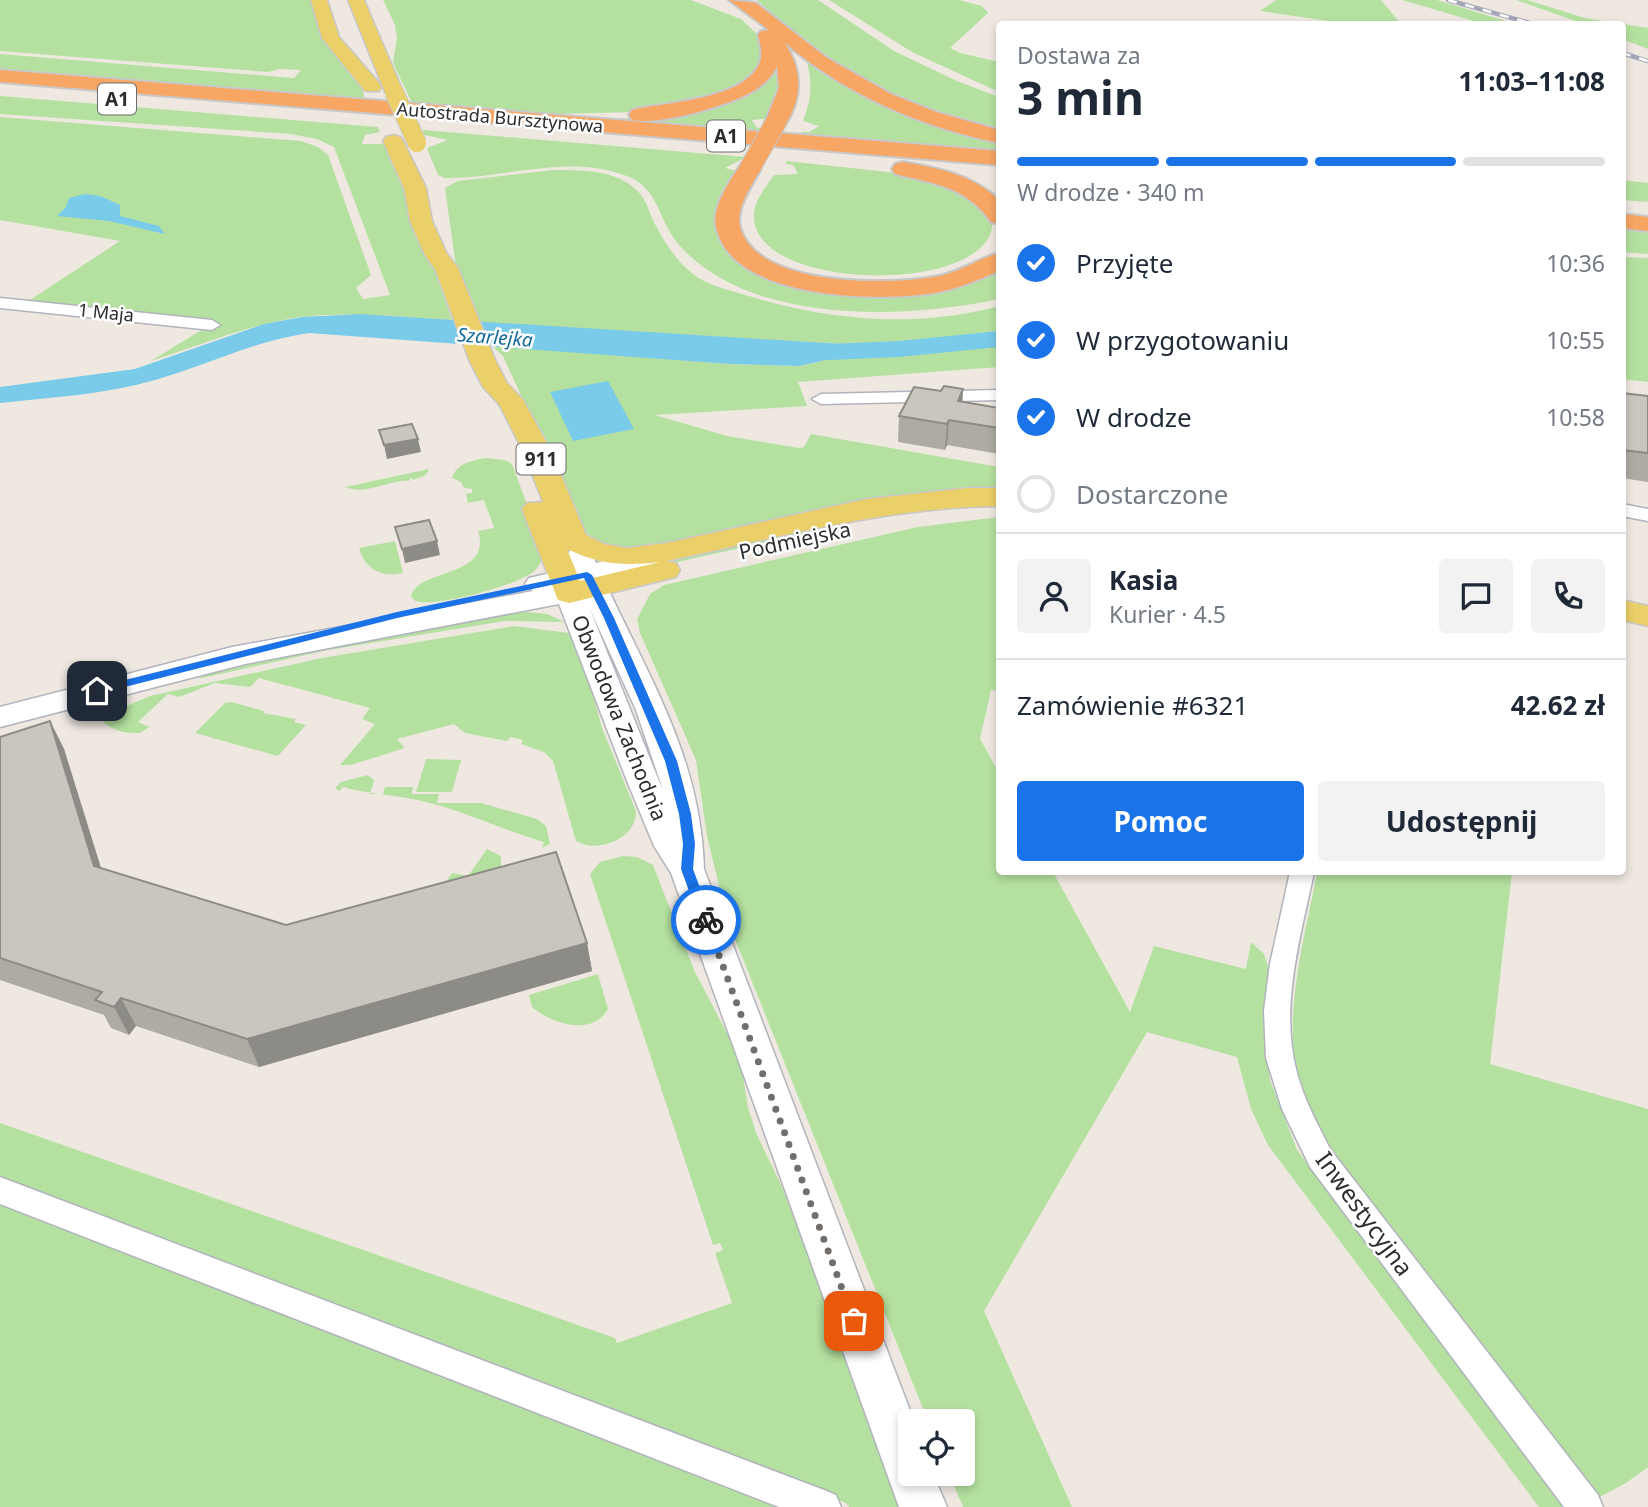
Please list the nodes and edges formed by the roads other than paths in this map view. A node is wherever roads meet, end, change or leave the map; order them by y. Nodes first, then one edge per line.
1 (319, 0) edge
2 (340, 0) edge
3 (356, 0) edge
4 (738, 0) edge
5 (717, 1) edge
6 (390, 34) dead end
7 (776, 34) junction
8 (0, 76) edge
9 (391, 84) junction
10 (372, 88) junction
11 (0, 90) edge
12 (453, 114) junction
13 (996, 136) edge
14 (808, 155) junction
15 (996, 158) edge
16 (760, 169) junction
17 (996, 170) edge
18 (1626, 208) edge
19 (1648, 211) edge
20 (996, 212) edge
21 (1626, 221) edge
22 (1648, 223) edge
23 (996, 240) edge
24 (996, 262) edge
25 (446, 268) junction
26 (0, 303) edge
27 (212, 325) dead end
28 (496, 387) junction
29 (996, 395) edge
30 (821, 399) dead end
31 (996, 498) edge
32 (996, 507) edge
33 (1626, 511) edge
34 (1648, 515) edge
35 (573, 540) junction
36 (667, 552) junction
37 (578, 584) junction
38 (520, 603) junction
39 (1626, 611) edge
40 (1648, 616) edge
41 (584, 629) junction
42 (232, 657) junction
43 (0, 716) edge
44 (687, 869) junction
45 (1301, 875) edge
46 (0, 1190) edge
47 (898, 1440) edge
48 (915, 1486) edge
49 (824, 1507) edge
50 (923, 1507) edge
51 (1587, 1507) edge

1 - 10 main road
2 - 10 main road, 911
3 - 9 main road, 911
4 - 7 highway
5 - 7 highway
6 - 9 main road
7 - 12 highway
7 - 13 highway
7 - 16 highway
8 - 12 highway, Autostrada Bursztynowa / A1
9 - 25 main road, 911, bridge
10 - 25 main road, 911
11 - 14 highway, Autostrada Bursztynowa / A1
12 - 15 highway, Autostrada Bursztynowa / A1
14 - 17 highway, Autostrada Bursztynowa / A1
14 - 20 highway
16 - 23 highway
16 - 24 highway
18 - 19 highway
21 - 22 highway
25 - 28 main road, 911
26 - 27 street, 1 Maja
28 - 35 main road, Obwodowa Zachodnia / 911
28 - 37 main road, Obwodowa Zachodnia / 911
29 - 30 street
31 - 36 main road, Podmiejska
32 - 37 main road, Podmiejska
33 - 34 street
35 - 36 main road, Podmiejska
35 - 37 main road, Obwodowa Zachodnia / 911
36 - 37 main road
37 - 38 main road
37 - 41 main road, Obwodowa Zachodnia / 911
37 - 42 main road
37 - 44 main road, Obwodowa Zachodnia / 911
38 - 41 main road
38 - 42 main road
39 - 40 main road
41 - 44 main road, Obwodowa Zachodnia / 911
42 - 43 main road
44 - 47 main road, Obwodowa Zachodnia / 911
45 - 51 street, Inwestycyjna
46 - 49 street
48 - 50 main road, Obwodowa Zachodnia / 911

